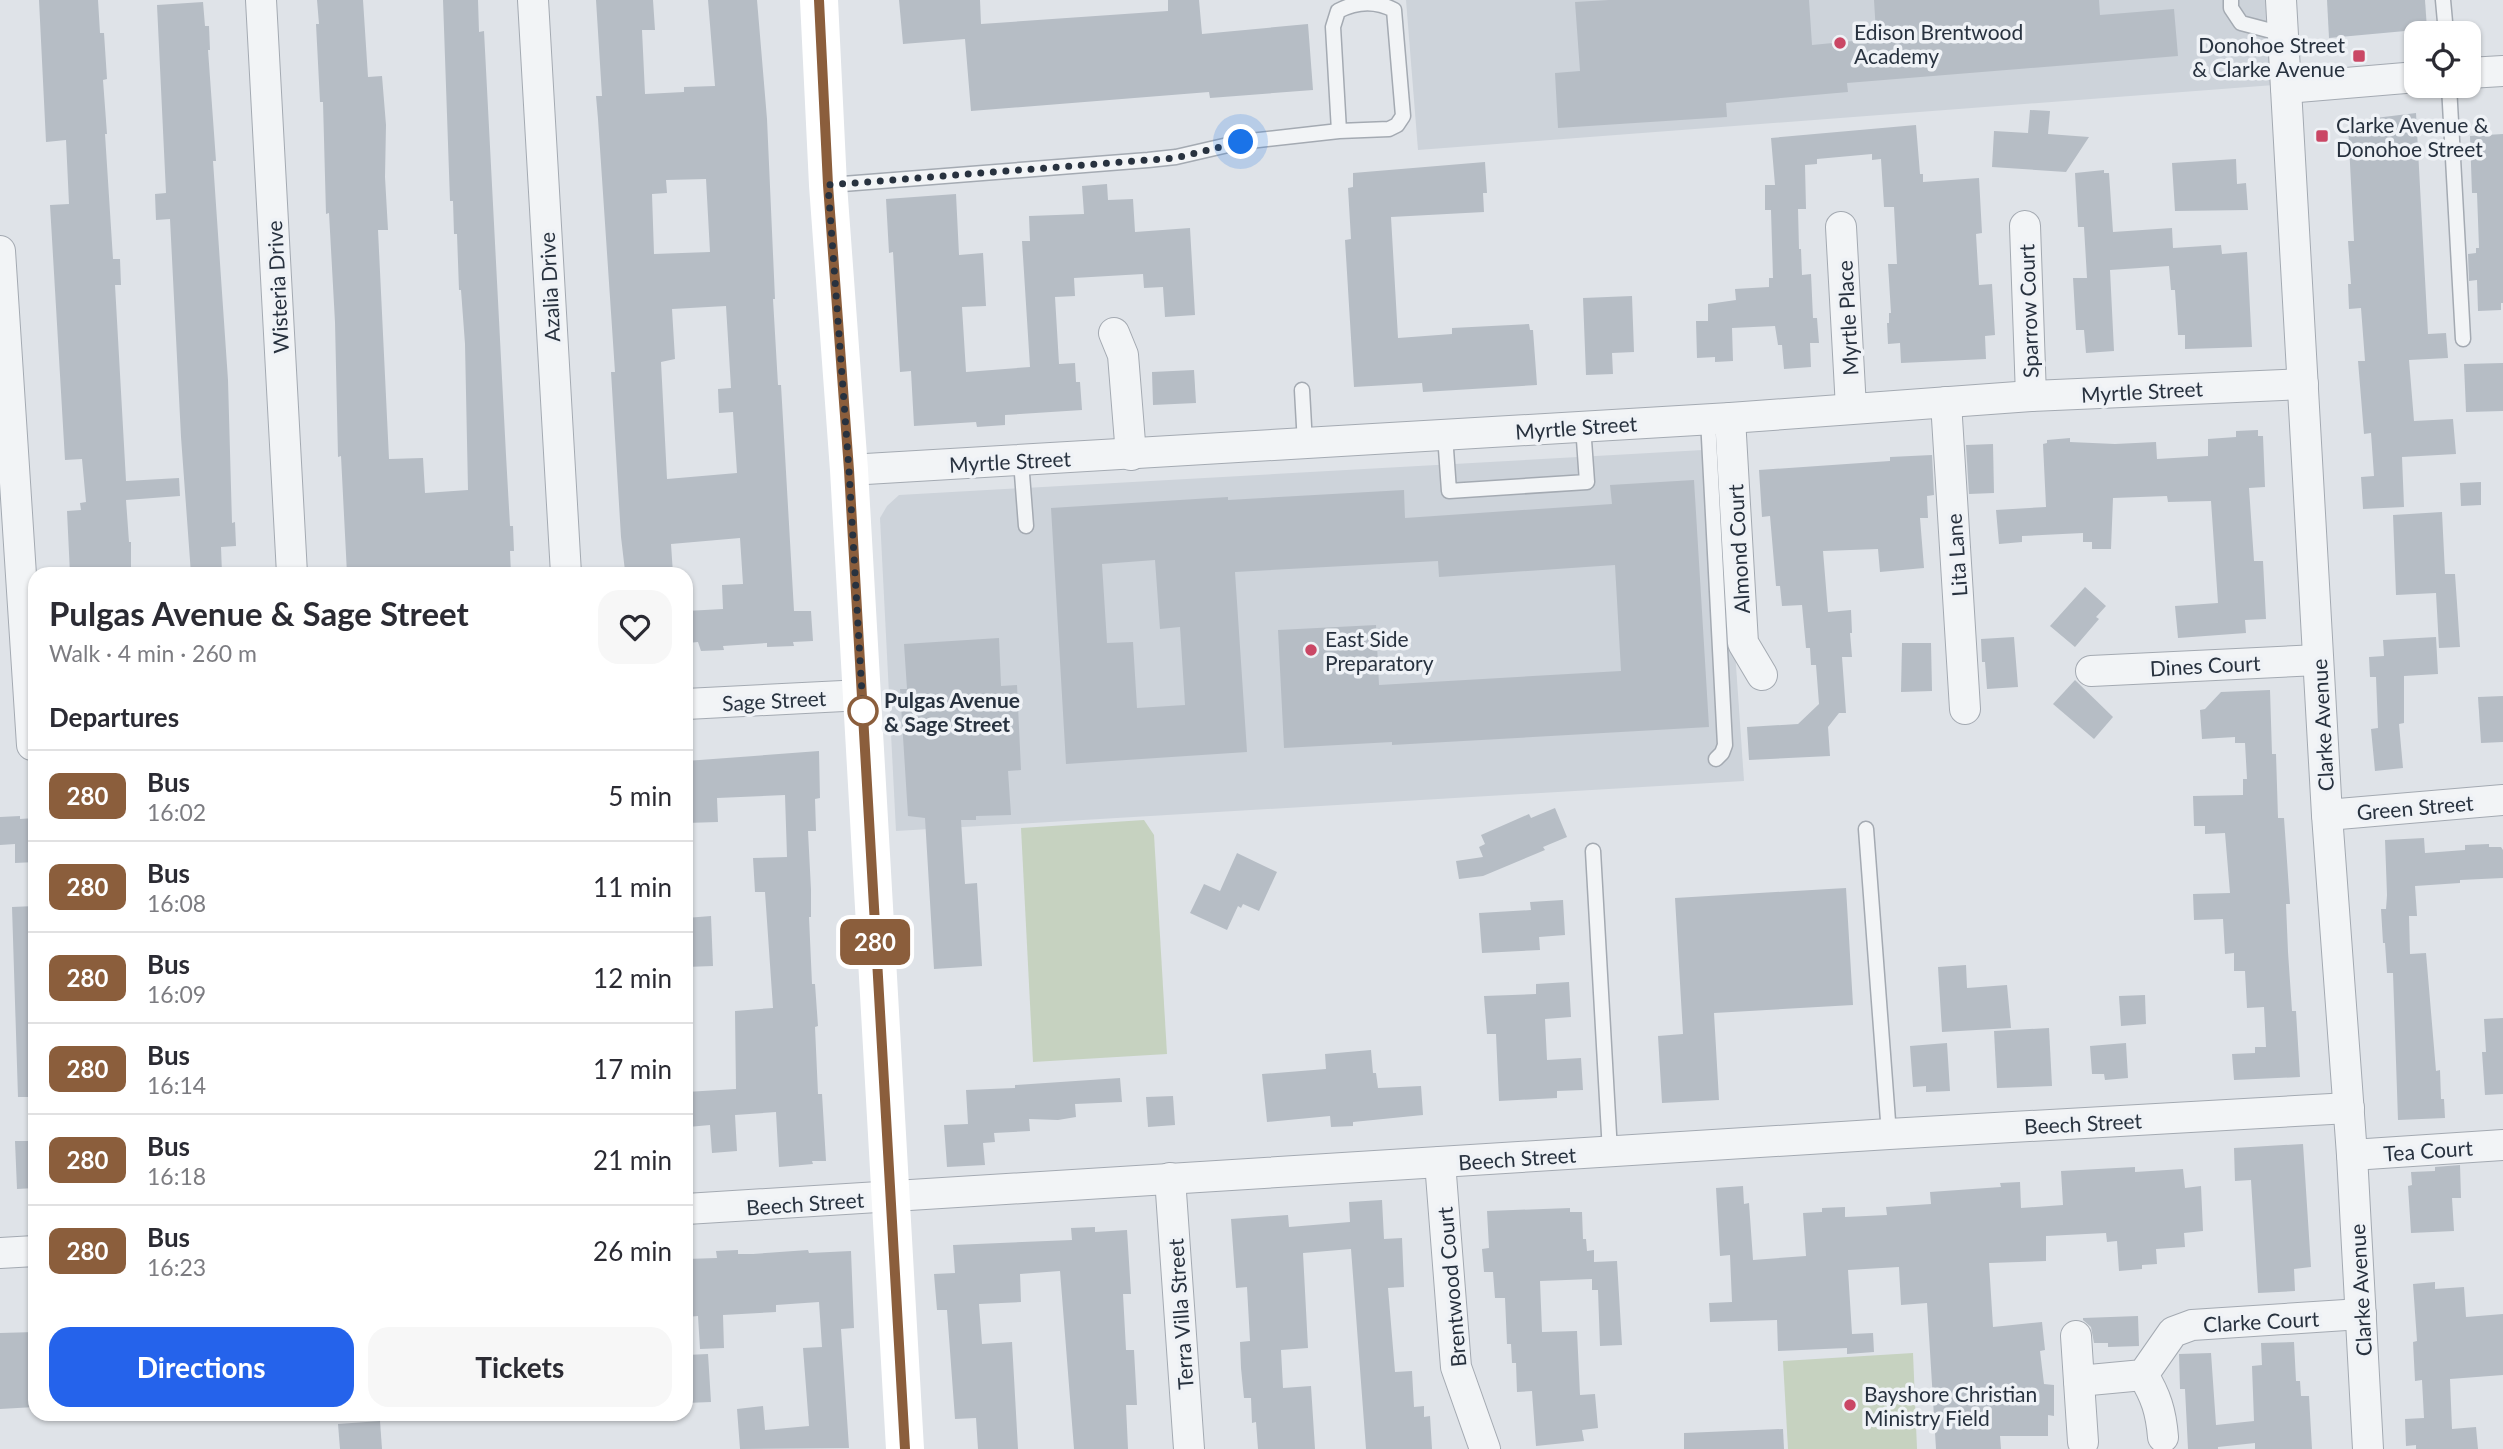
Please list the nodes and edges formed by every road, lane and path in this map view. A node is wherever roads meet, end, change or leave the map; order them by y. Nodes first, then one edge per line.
1 (261, 0) edge
2 (533, 0) edge
3 (819, 0) edge
4 (2231, 0) edge
5 (2281, 0) edge
6 (2443, 0) edge
7 (2445, 21) edge
8 (2283, 34) junction
9 (2503, 71) edge
10 (2481, 72) edge
11 (2404, 78) edge
12 (2286, 88) junction
13 (2450, 98) edge
14 (1339, 131) junction
15 (828, 185) junction
16 (2025, 226) dead end
17 (1841, 228) dead end
18 (0, 251) edge
19 (1114, 333) dead end
20 (2463, 339) dead end
21 (2303, 384) junction
22 (1302, 390) dead end
23 (2031, 396) junction
24 (1946, 402) junction
25 (1851, 408) junction
26 (1719, 418) junction
27 (1583, 426) junction
28 (1445, 435) junction
29 (1305, 444) junction
30 (1131, 455) junction
31 (1021, 461) junction
32 (849, 470) junction
33 (1026, 526) dead end
34 (292, 567) edge
35 (566, 567) edge
36 (28, 658) edge
37 (2318, 660) junction
38 (2091, 671) dead end
39 (1762, 675) dead end
40 (863, 695) junction
41 (693, 704) edge
42 (1965, 709) dead end
43 (1716, 759) dead end
44 (2503, 800) edge
45 (2327, 814) junction
46 (1866, 829) dead end
47 (1593, 851) dead end
48 (2348, 1108) junction
49 (1889, 1134) junction
50 (2503, 1145) edge
51 (1610, 1152) junction
52 (2352, 1155) junction
53 (1440, 1162) junction
54 (1170, 1178) junction
55 (890, 1198) junction
56 (693, 1209) edge
57 (28, 1251) edge
58 (0, 1253) edge
59 (2361, 1314) junction
60 (2076, 1336) dead end
61 (2143, 1376) junction
62 (2079, 1381) junction
63 (2163, 1437) dead end
64 (2083, 1441) dead end
65 (905, 1449) edge
66 (1189, 1449) edge
67 (1485, 1449) edge
68 (2368, 1449) edge

1 - 34 street, Wisteria Drive
2 - 35 street, Azalia Drive
3 - 15 street
4 - 8 lane
5 - 8 street, Clarke Avenue
6 - 7 lane
8 - 12 street, Clarke Avenue
9 - 10 street
11 - 12 street
12 - 21 street, Clarke Avenue
13 - 20 lane
14 - 14 lane
14 - 15 lane
15 - 32 street
16 - 23 street, Sparrow Court
17 - 25 street, Myrtle Place
18 - 36 street
19 - 30 street
21 - 23 street, Myrtle Street
21 - 37 street, Clarke Avenue
22 - 29 lane
23 - 24 street, Myrtle Street
24 - 25 street, Myrtle Street
24 - 42 street, Lita Lane
25 - 26 street, Myrtle Street
26 - 27 street, Myrtle Street
26 - 39 street, Almond Court
26 - 43 lane
27 - 28 street, Myrtle Street
27 - 28 lane
28 - 29 street, Myrtle Street
29 - 30 street, Myrtle Street
30 - 31 street, Myrtle Street
31 - 32 street, Myrtle Street
31 - 33 lane
32 - 40 street
37 - 38 street, Dines Court
37 - 45 street, Clarke Avenue
40 - 41 street, Sage Street
40 - 55 street
44 - 45 street, Green Street
45 - 48 street, Clarke Avenue
46 - 49 lane
47 - 51 lane
48 - 49 street, Beech Street
48 - 52 street, Clarke Avenue
49 - 51 street, Beech Street
50 - 52 street, Tea Court
51 - 53 street, Beech Street
52 - 59 street, Clarke Avenue
53 - 54 street, Beech Street
53 - 67 street, Brentwood Court
54 - 55 street, Beech Street
54 - 66 street, Terra Villa Street
55 - 56 street, Beech Street
55 - 65 street
57 - 58 street
59 - 61 street, Clarke Court
59 - 68 street, Clarke Avenue
60 - 62 street
61 - 62 street
61 - 63 street
62 - 64 street

